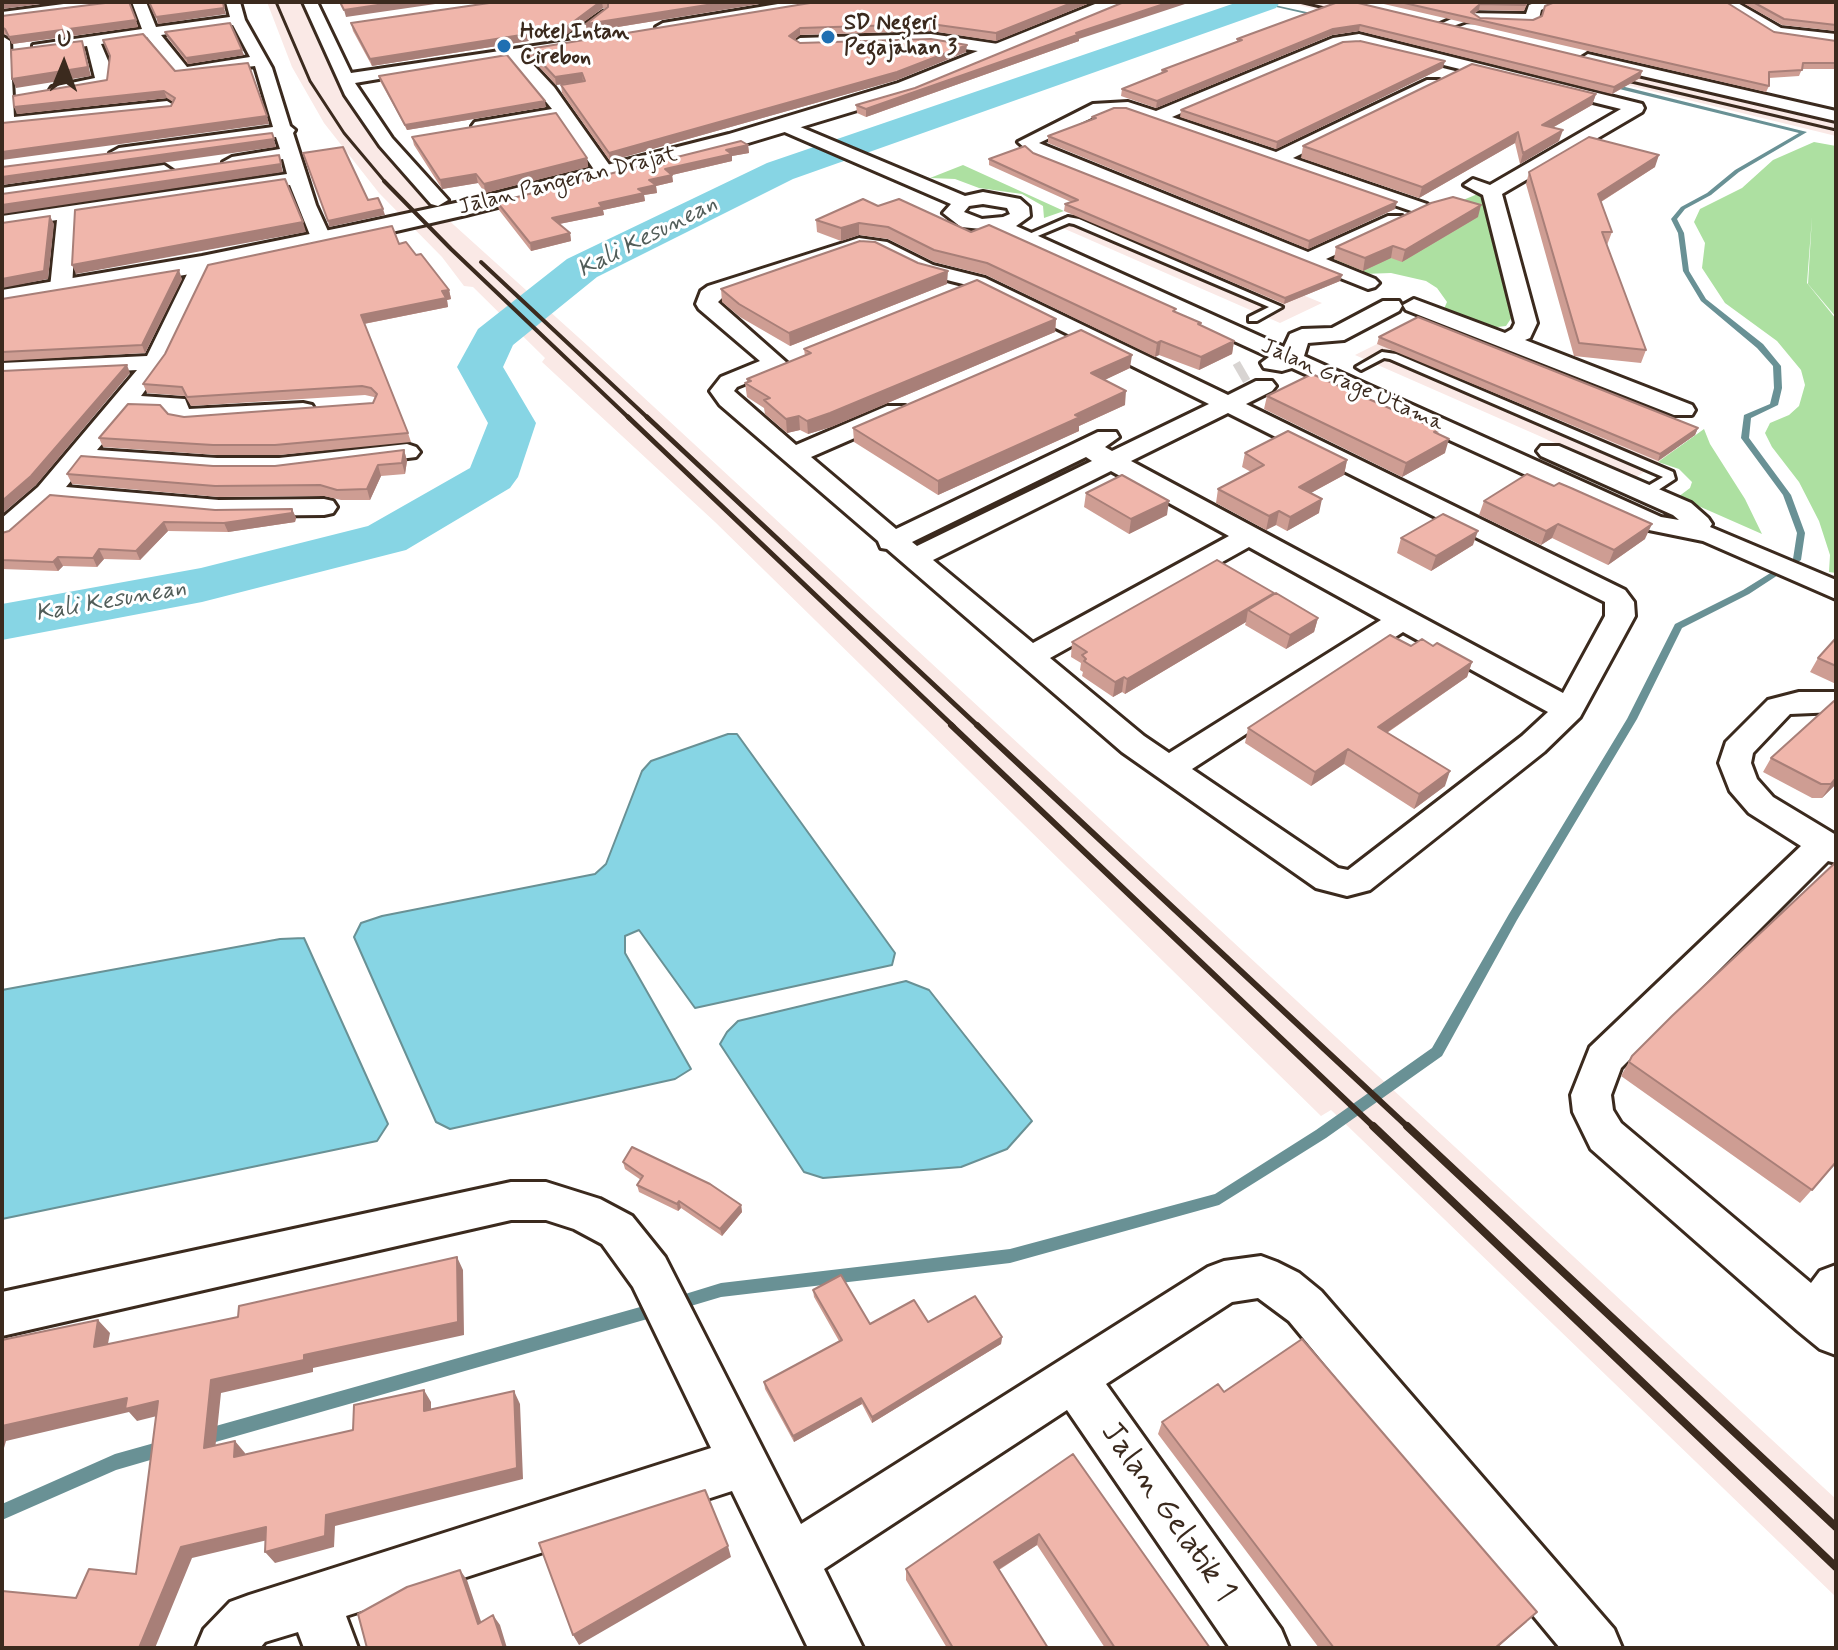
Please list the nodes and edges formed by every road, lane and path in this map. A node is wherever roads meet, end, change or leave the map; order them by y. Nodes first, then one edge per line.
1 (16, 2) edge
2 (114, 2) edge
3 (139, 2) edge
4 (333, 2) edge
5 (699, 2) edge
6 (817, 2) edge
7 (1116, 2) edge
8 (1494, 2) edge
9 (1551, 2) edge
10 (1558, 2) edge
11 (1726, 2) edge
12 (311, 3) edge
13 (29, 6) edge
14 (236, 11) edge
15 (604, 12) edge
16 (2, 16) edge
17 (722, 17) junction
18 (59, 27) junction
19 (649, 30) edge
20 (150, 31) junction
21 (1490, 36) edge
22 (605, 37) edge
23 (1836, 39) edge
24 (92, 40) junction
25 (575, 42) junction
26 (800, 43) edge
27 (3, 49) edge
28 (998, 49) junction
29 (514, 53) junction
30 (1565, 53) edge
31 (261, 60) junction
32 (1469, 65) junction
33 (347, 79) junction
34 (45, 92) edge
35 (9, 97) edge
36 (562, 112) junction
37 (70, 116) junction
38 (1159, 116) junction
39 (1836, 116) edge
40 (5, 126) edge
41 (786, 126) junction
42 (460, 129) edge
43 (286, 130) junction
44 (70, 136) edge
45 (176, 145) junction
46 (290, 153) junction
47 (98, 156) edge
48 (1278, 158) junction
49 (71, 160) edge
50 (218, 163) edge
51 (189, 168) edge
52 (606, 173) junction
53 (298, 178) junction
54 (72, 184) junction
55 (2, 194) edge
56 (438, 200) dead end
57 (963, 202) junction
58 (69, 212) junction
59 (2, 222) edge
60 (1023, 227) junction
61 (331, 238) junction
62 (1309, 259) junction
63 (202, 264) junction
64 (978, 282) junction
65 (61, 288) junction
66 (949, 294) edge
67 (1401, 294) junction
68 (2, 298) edge
69 (1331, 313) dead end
70 (1080, 332) junction
71 (1507, 341) junction
72 (1051, 344) edge
73 (155, 362) junction
74 (1275, 364) junction
75 (1361, 367) junction
76 (2, 370) edge
77 (1216, 397) junction
78 (922, 400) edge
79 (124, 403) junction
80 (328, 409) edge
81 (1683, 410) dead end
82 (1086, 447) junction
83 (407, 452) edge
84 (79, 456) junction
85 (792, 456) junction
86 (1112, 461) junction
87 (47, 493) junction
88 (1645, 493) junction
89 (324, 507) dead end
90 (2, 532) edge
91 (1711, 535) junction
92 (1249, 536) junction
93 (902, 550) junction
94 (1829, 587) edge
95 (1402, 619) junction
96 (1031, 656) junction
97 (1836, 702) edge
98 (1569, 710) junction
99 (1170, 768) junction
100 (1830, 848) edge
101 (1829, 1312) edge
102 (2, 1314) edge
103 (1073, 1378) junction
104 (745, 1462) junction
105 (793, 1559) junction
106 (313, 1600) junction
107 (1585, 1644) edge
108 (223, 1648) edge
109 (331, 1648) edge
110 (836, 1648) edge
111 (1262, 1648) edge

1 - 13 street
2 - 18 street
3 - 20 street
4 - 12 street
5 - 17 street
6 - 17 street
7 - 28 street, Jalan Pangeran Drajat
8 - 9 street
9 - 10 street
9 - 21 street
11 - 23 street
12 - 33 street
13 - 16 street
13 - 18 street
14 - 20 street
14 - 31 street
15 - 25 lane
17 - 19 street
18 - 24 street
18 - 27 street
20 - 24 street
20 - 31 street
22 - 25 street
24 - 34 street
25 - 29 street
26 - 28 street
27 - 35 street
28 - 41 street, Jalan Pangeran Drajat
29 - 33 street
29 - 36 street
30 - 39 street
31 - 43 street
32 - 38 street
32 - 48 street
32 - 71 street
33 - 56 street
35 - 40 street
36 - 42 street
36 - 52 street
37 - 40 street
37 - 44 street
37 - 45 street
38 - 48 street
38 - 62 street
41 - 52 street, Jalan Pangeran Drajat
41 - 57 street
43 - 45 street
43 - 46 street
45 - 47 street
46 - 50 street
46 - 53 street
48 - 62 street
49 - 54 street
51 - 54 street
52 - 61 street, Jalan Pangeran Drajat
53 - 58 street
53 - 61 street
54 - 55 street
54 - 58 street
57 - 60 street
57 - 60 street, Jalan Grage Utama
58 - 59 street
58 - 65 street
60 - 74 street, Jalan Grage Utama
60 - 74 street, Jalan Grage Utama
61 - 63 street, Jalan Pangeran Drajat
62 - 67 street
63 - 65 street, Jalan Pangeran Drajat
63 - 73 street
64 - 66 street
64 - 70 street
64 - 85 street
65 - 68 street, Jalan Pangeran Drajat
67 - 71 street
67 - 74 street
69 - 74 street
70 - 72 street
70 - 77 street
71 - 81 street
73 - 76 street
73 - 79 street
74 - 75 street, Jalan Grage Utama
74 - 77 street
74 - 91 street, Jalan Grage Utama
75 - 88 street, Jalan Grage Utama
75 - 88 lane
77 - 82 street
77 - 86 street
77 - 98 street
78 - 85 street
79 - 80 street
79 - 84 street
82 - 86 street
82 - 93 street
83 - 84 street
84 - 87 street
85 - 93 street
86 - 92 street
86 - 93 street
87 - 89 street
87 - 90 street
88 - 91 street, Jalan Grage Utama
91 - 94 street, Jalan Grage Utama
92 - 95 street
92 - 96 street
93 - 96 street
95 - 98 street
95 - 99 street
96 - 99 street
97 - 100 street
98 - 99 street
100 - 101 street
102 - 104 street
103 - 105 street
103 - 107 street
103 - 111 street, Jalan Gelatik 1
104 - 105 street
104 - 106 street
105 - 110 street
106 - 108 street
106 - 109 street

